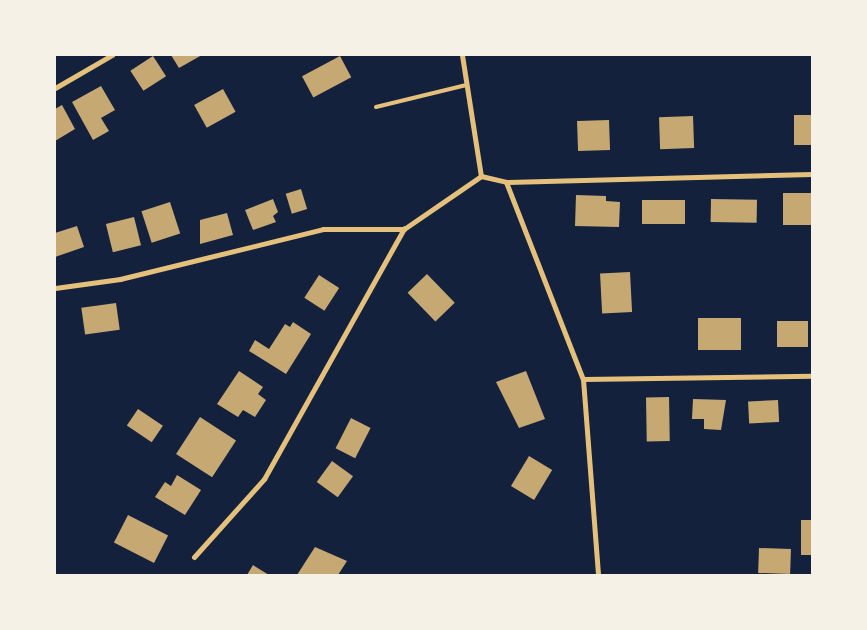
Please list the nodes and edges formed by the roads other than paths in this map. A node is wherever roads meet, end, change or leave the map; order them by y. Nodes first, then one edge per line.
1 (112, 55) edge
2 (462, 55) edge
3 (466, 85) junction
4 (55, 88) edge
5 (376, 107) dead end
6 (812, 174) edge
7 (481, 176) junction
8 (506, 182) junction
9 (404, 229) junction
10 (55, 288) edge
11 (812, 376) edge
12 (583, 379) junction
13 (194, 557) dead end
14 (598, 575) edge

1 - 4 street
2 - 3 street
3 - 5 lane
3 - 7 street
6 - 8 street
7 - 8 street
7 - 9 street
8 - 12 street
9 - 10 street
9 - 13 street
11 - 12 street
12 - 14 street

